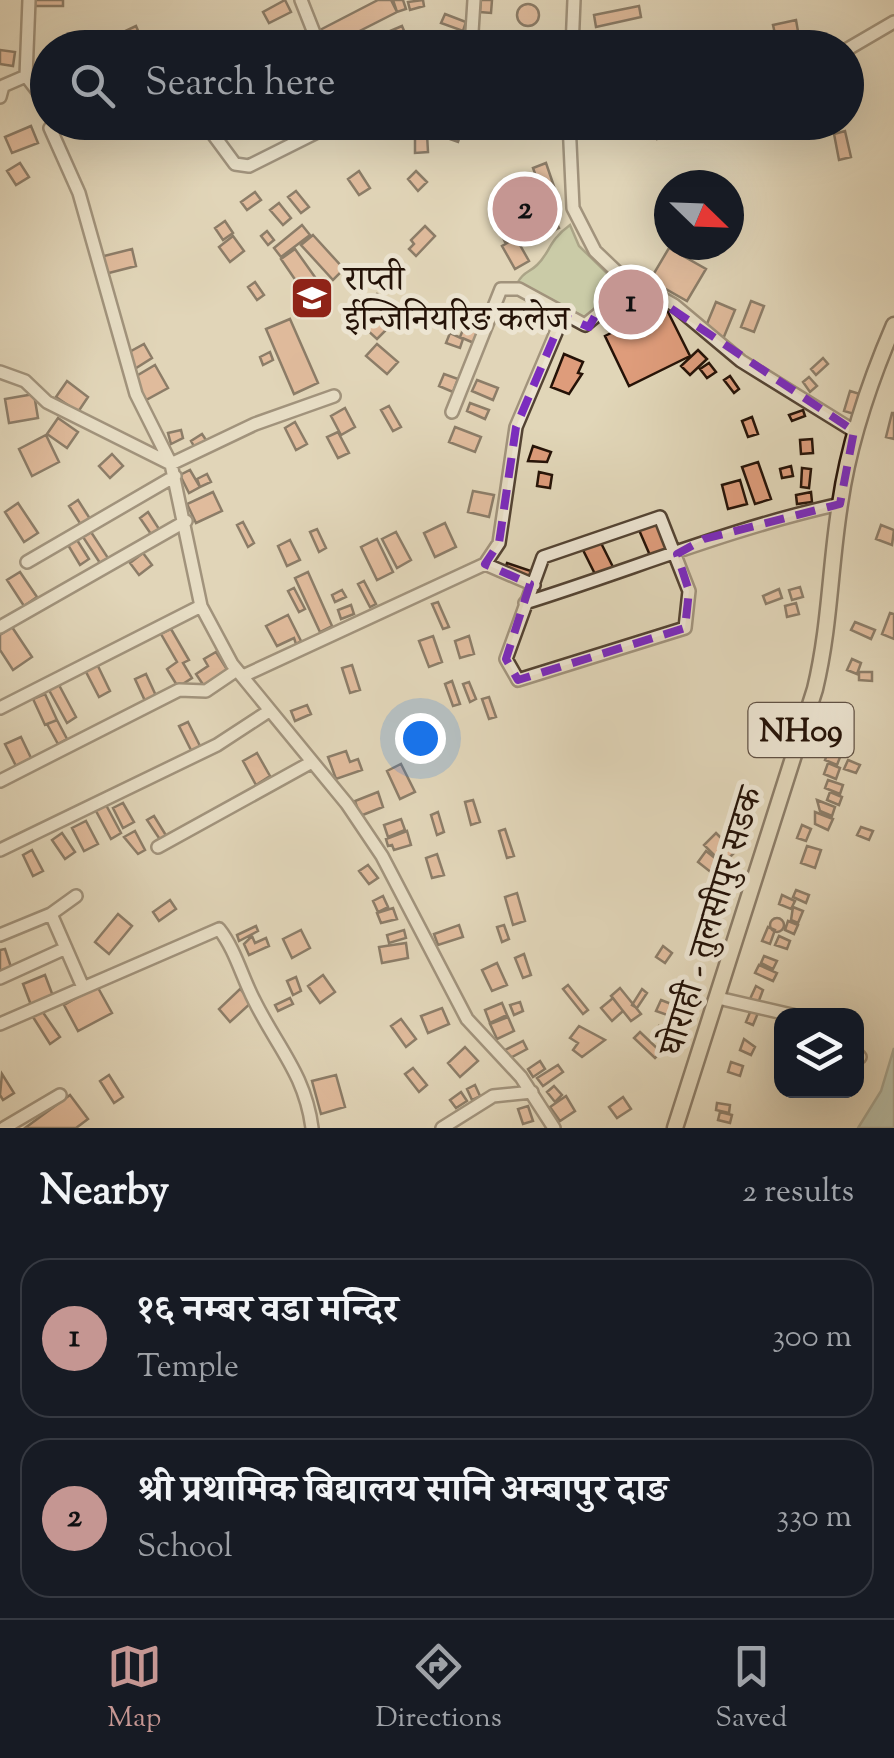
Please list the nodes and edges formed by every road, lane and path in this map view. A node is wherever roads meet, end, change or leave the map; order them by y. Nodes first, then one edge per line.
1 (29, 0) edge
2 (301, 0) edge
3 (474, 0) edge
4 (574, 0) edge
5 (894, 22) edge
6 (313, 30) edge
7 (472, 30) edge
8 (573, 30) edge
9 (864, 40) edge
10 (26, 76) junction
11 (30, 81) edge
12 (0, 97) edge
13 (59, 140) edge
14 (217, 140) edge
15 (301, 140) edge
16 (573, 140) edge
17 (618, 274) junction
18 (563, 316) junction
19 (894, 325) edge
20 (0, 372) edge
21 (334, 396) dead end
22 (452, 412) dead end
23 (854, 431) junction
24 (173, 470) junction
25 (840, 504) junction
26 (186, 522) junction
27 (677, 554) junction
28 (27, 562) dead end
29 (485, 564) junction
30 (534, 586) junction
31 (525, 603) junction
32 (201, 606) junction
33 (0, 627) edge
34 (240, 673) junction
35 (0, 708) edge
36 (269, 711) junction
37 (312, 762) junction
38 (0, 781) edge
39 (158, 847) dead end
40 (0, 850) edge
41 (76, 896) dead end
42 (50, 914) junction
43 (0, 935) edge
44 (66, 948) junction
45 (0, 978) edge
46 (82, 985) junction
47 (718, 998) junction
48 (774, 1011) edge
49 (0, 1024) edge
50 (532, 1092) junction
51 (60, 1095) dead end
52 (4, 1128) edge
53 (312, 1128) edge
54 (442, 1128) edge
55 (554, 1128) edge
56 (676, 1128) edge

1 - 10 street
2 - 6 street
3 - 7 street
4 - 8 street
5 - 9 street
10 - 11 street
10 - 12 street
13 - 24 street
14 - 15 street
16 - 17 street
17 - 18 street
17 - 23 street
18 - 22 street
18 - 29 street
19 - 23 main road, घोराही - तुलसीपुर सडक / NH09
20 - 24 street
21 - 24 street
23 - 25 main road, घोराही - तुलसीपुर सडक / NH09
24 - 26 street
24 - 28 street
25 - 27 street
25 - 47 main road, घोराही - तुलसीपुर सडक / NH09
26 - 32 street
26 - 33 street
27 - 30 street
27 - 31 street
27 - 31 street
29 - 30 street
29 - 34 street
30 - 31 street
32 - 34 street
32 - 35 street
34 - 36 street
34 - 38 street
36 - 37 street
36 - 40 street
37 - 39 street
37 - 50 street
41 - 42 street
42 - 43 street
42 - 44 street
44 - 45 street
44 - 46 street
46 - 49 street
46 - 53 street
47 - 48 street
47 - 56 main road, घोराही - तुलसीपुर सडक / NH09
50 - 54 street
50 - 55 street
51 - 52 street

